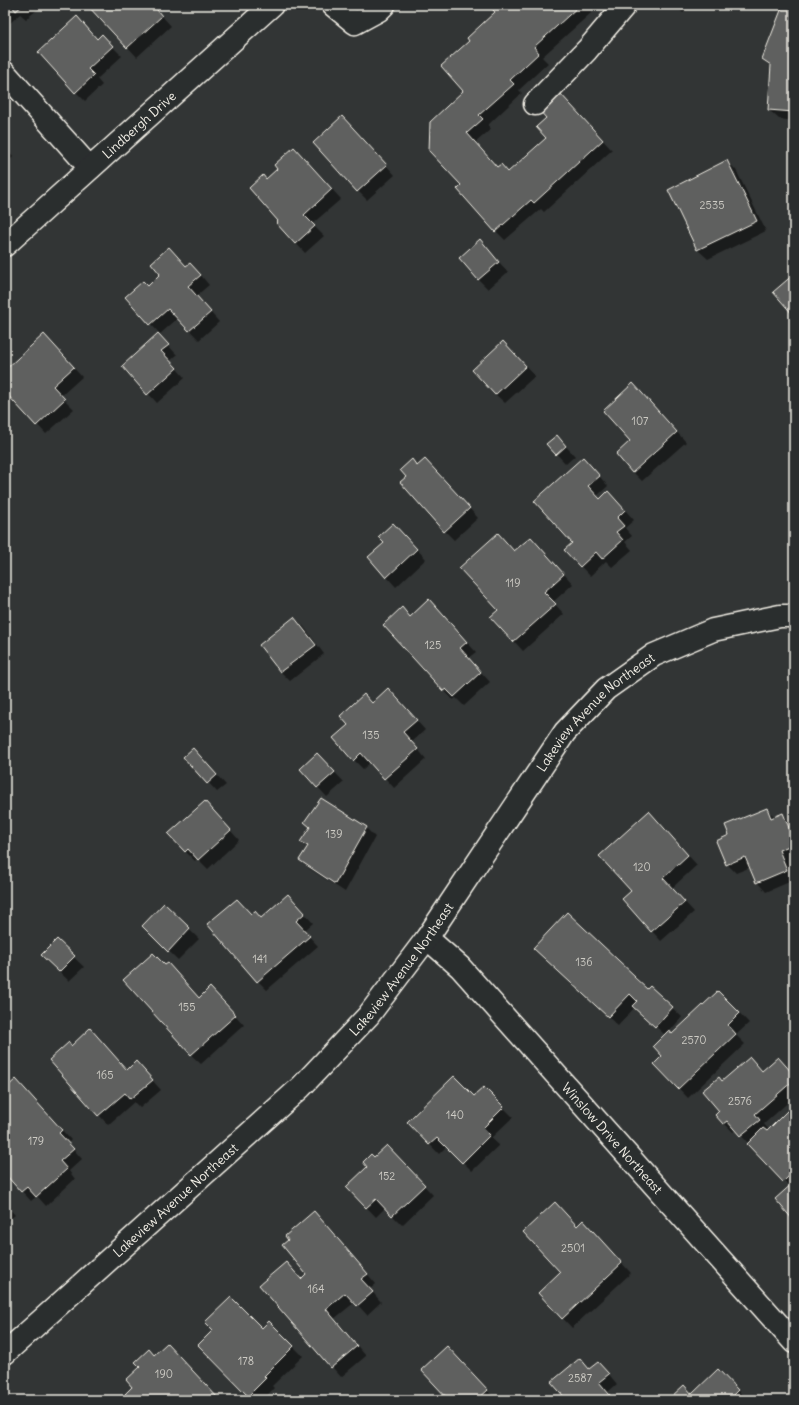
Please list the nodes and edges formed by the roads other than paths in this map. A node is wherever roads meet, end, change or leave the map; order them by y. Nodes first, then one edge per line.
1 (272, 5) edge
2 (333, 5) edge
3 (384, 5) edge
4 (625, 5) edge
5 (5, 73) edge
6 (535, 104) dead end
7 (90, 168) junction
8 (5, 245) edge
9 (794, 616) edge
10 (427, 938) junction
11 (794, 1342) edge
12 (5, 1353) edge

1 - 7 street, Lindbergh Drive
2 - 3 street
4 - 6 street
5 - 7 street
7 - 8 street, Lindbergh Drive
9 - 10 street, Lakeview Avenue Northeast
10 - 11 street, Winslow Drive Northeast
10 - 12 street, Lakeview Avenue Northeast

